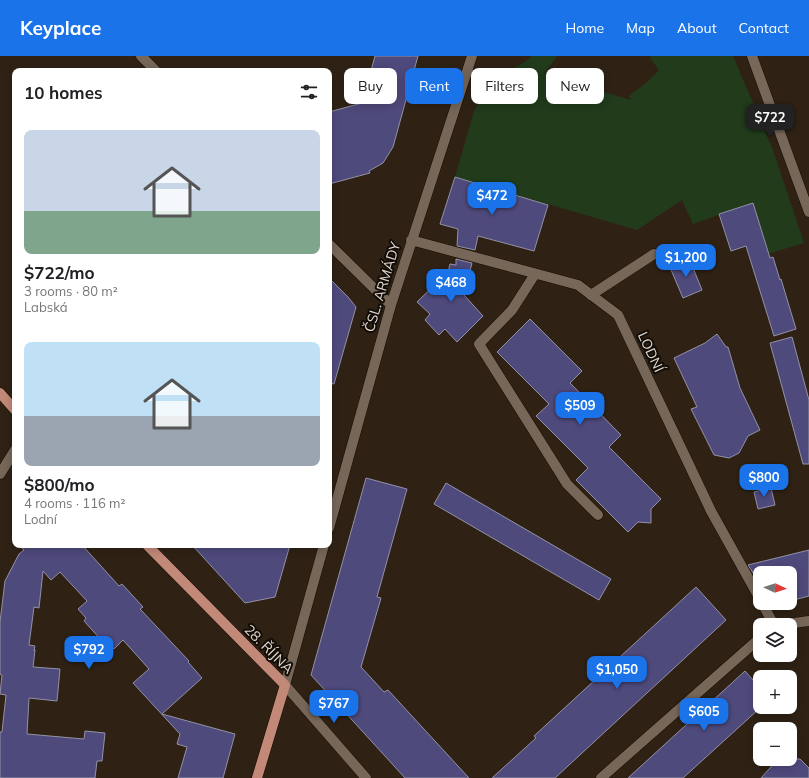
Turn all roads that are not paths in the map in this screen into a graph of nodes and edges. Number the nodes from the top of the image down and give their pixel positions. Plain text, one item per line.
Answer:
1 (141, 56) edge
2 (472, 56) edge
3 (752, 56) edge
4 (153, 68) edge
5 (809, 212) edge
6 (411, 240) junction
7 (332, 247) edge
8 (654, 254) dead end
9 (535, 274) junction
10 (591, 295) junction
11 (391, 305) junction
12 (0, 393) edge
13 (12, 407) edge
14 (12, 455) edge
15 (0, 474) edge
16 (598, 515) dead end
17 (332, 517) edge
18 (150, 548) edge
19 (323, 548) edge
20 (753, 586) edge
21 (809, 621) edge
22 (797, 623) edge
23 (753, 644) edge
24 (285, 685) junction
25 (257, 778) edge
26 (366, 778) edge
27 (601, 778) edge

1 - 4 street
2 - 6 street, ČSL. ARMÁDY
3 - 5 street
6 - 9 street, LODNÍ
6 - 11 street, ČSL. ARMÁDY
7 - 11 street
8 - 10 street
9 - 10 street, LODNÍ
9 - 16 street
10 - 20 street, LODNÍ
11 - 17 street, ČSL. ARMÁDY
12 - 13 main road
14 - 15 street
18 - 24 main road, 28. ŘÍJNA
19 - 24 street
21 - 22 street
23 - 27 street
24 - 25 main road
24 - 26 street, 28. ŘÍJNA

